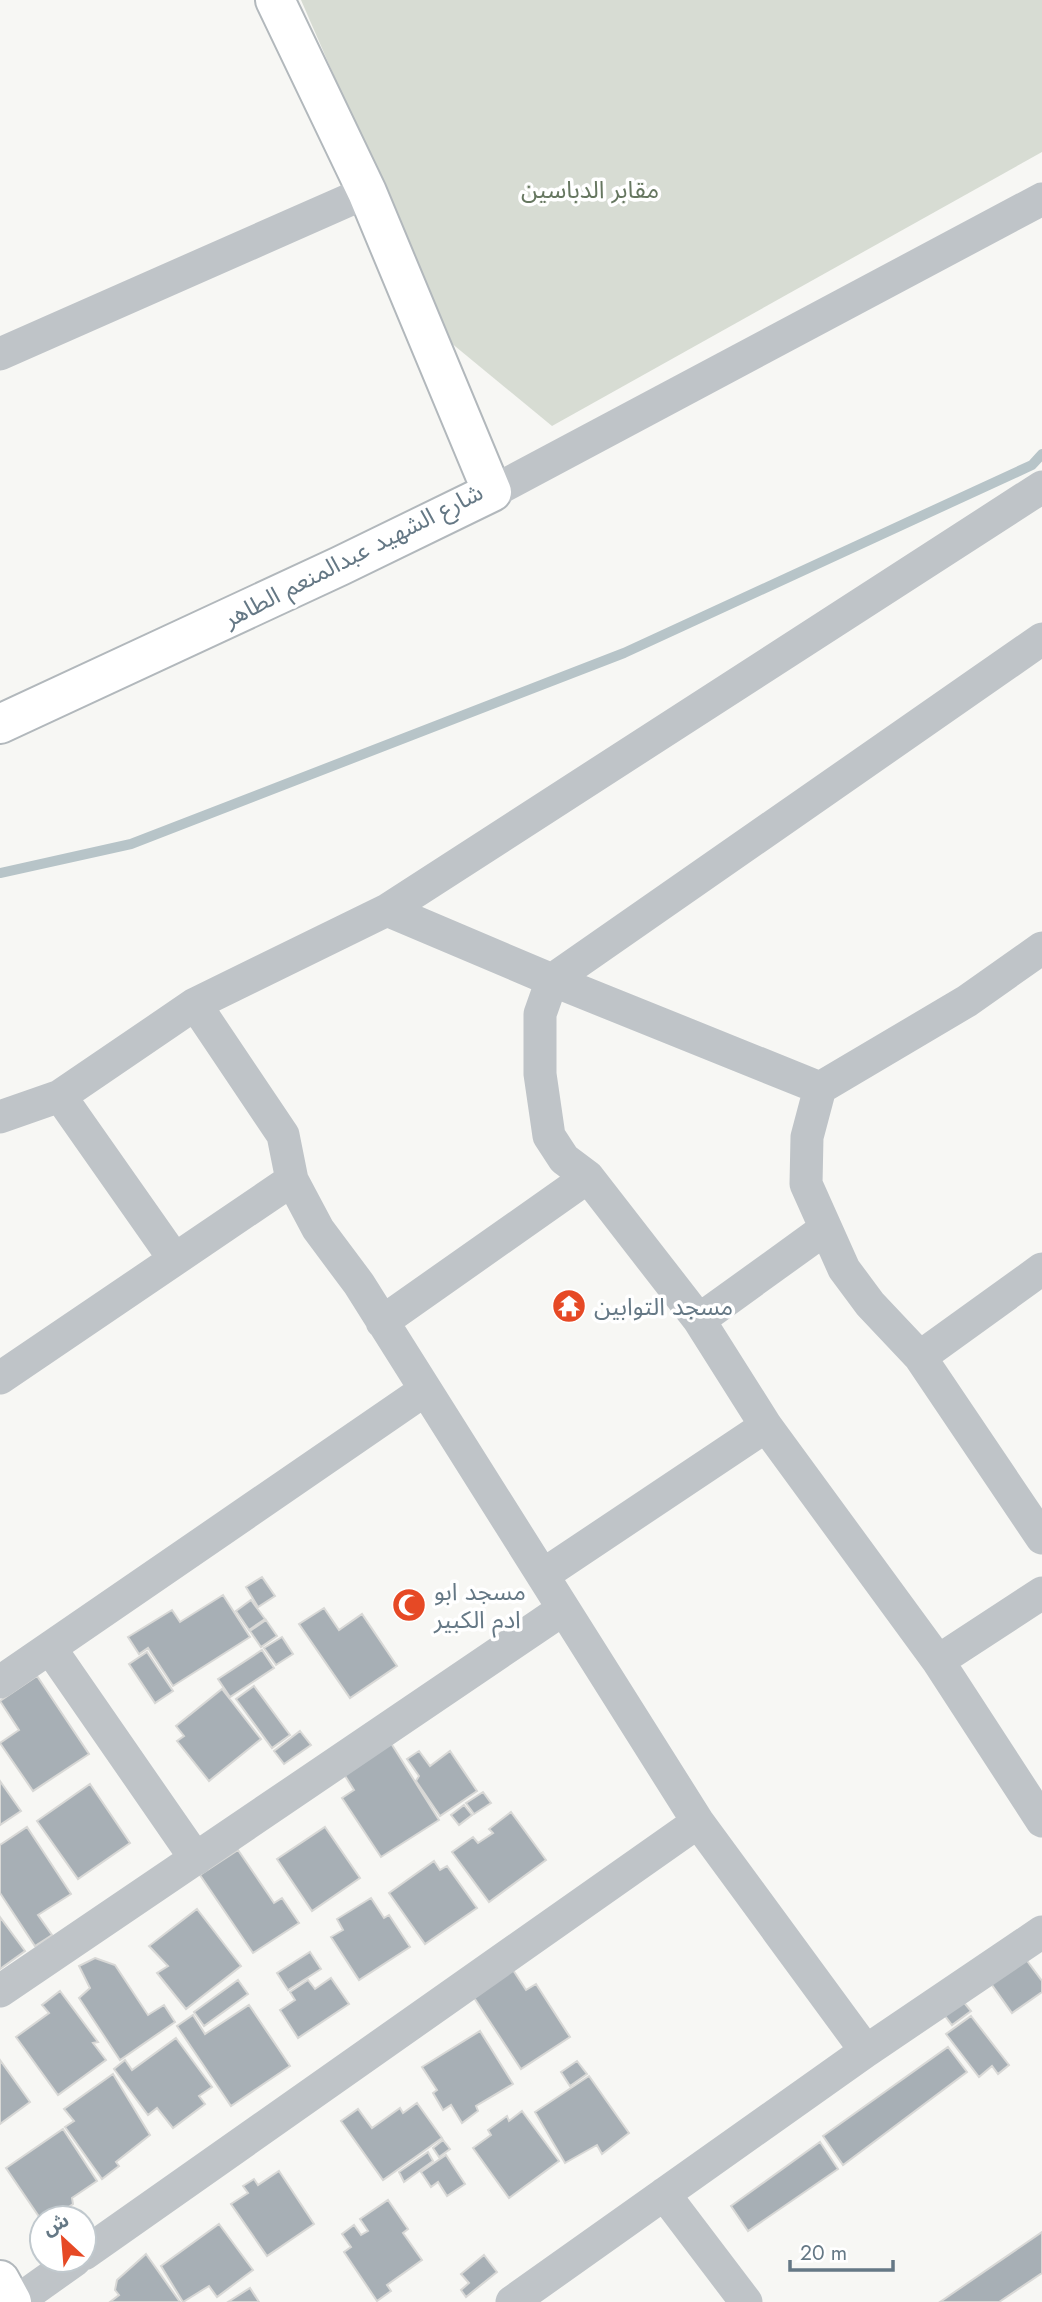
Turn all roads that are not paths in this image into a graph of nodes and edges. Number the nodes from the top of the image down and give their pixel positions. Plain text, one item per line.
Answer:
1 (275, 0) edge
2 (367, 192) junction
3 (1042, 199) edge
4 (0, 354) edge
5 (1042, 487) edge
6 (492, 492) junction
7 (1042, 639) edge
8 (0, 724) edge
9 (387, 910) junction
10 (1042, 948) edge
11 (552, 980) junction
12 (195, 1004) junction
13 (820, 1088) junction
14 (60, 1096) junction
15 (0, 1117) edge
16 (588, 1177) junction
17 (292, 1180) junction
18 (825, 1229) junction
19 (173, 1257) junction
20 (1042, 1269) edge
21 (699, 1320) junction
22 (382, 1322) junction
23 (920, 1357) junction
24 (0, 1378) edge
25 (425, 1390) junction
26 (766, 1426) junction
27 (1042, 1538) edge
28 (543, 1575) junction
29 (1042, 1593) edge
30 (562, 1610) junction
31 (50, 1648) junction
32 (938, 1661) junction
33 (0, 1682) edge
34 (1042, 1821) edge
35 (698, 1822) junction
36 (196, 1859) junction
37 (1042, 1932) edge
38 (0, 1991) edge
39 (866, 2051) junction
40 (664, 2194) junction
41 (98, 2244) edge
42 (55, 2274) edge
43 (0, 2280) edge
44 (14, 2302) edge
45 (512, 2302) edge
46 (747, 2302) edge

1 - 2 street, شارع الشهيد عبدالمنعم الطاهر
2 - 4 street
2 - 6 street, شارع الشهيد عبدالمنعم الطاهر
3 - 6 street
5 - 9 street
6 - 8 street, شارع الشهيد عبدالمنعم الطاهر
7 - 11 street
9 - 11 street
9 - 12 street
10 - 13 street
11 - 13 street
11 - 16 street
12 - 14 street
12 - 17 street
13 - 18 street
14 - 15 street
14 - 19 street
16 - 21 street
16 - 22 street
17 - 19 street
17 - 22 street
18 - 21 street
18 - 23 street
19 - 24 street
20 - 23 street
21 - 26 street
22 - 25 street
23 - 27 street
25 - 28 street
25 - 31 street
26 - 28 street
26 - 32 street
28 - 30 street
29 - 32 street
30 - 35 street
30 - 36 street
31 - 33 street
31 - 36 street
32 - 34 street
35 - 39 street
35 - 41 street
36 - 38 street
37 - 39 street
39 - 40 street
40 - 45 street
40 - 46 street
42 - 44 street
43 - 44 street

